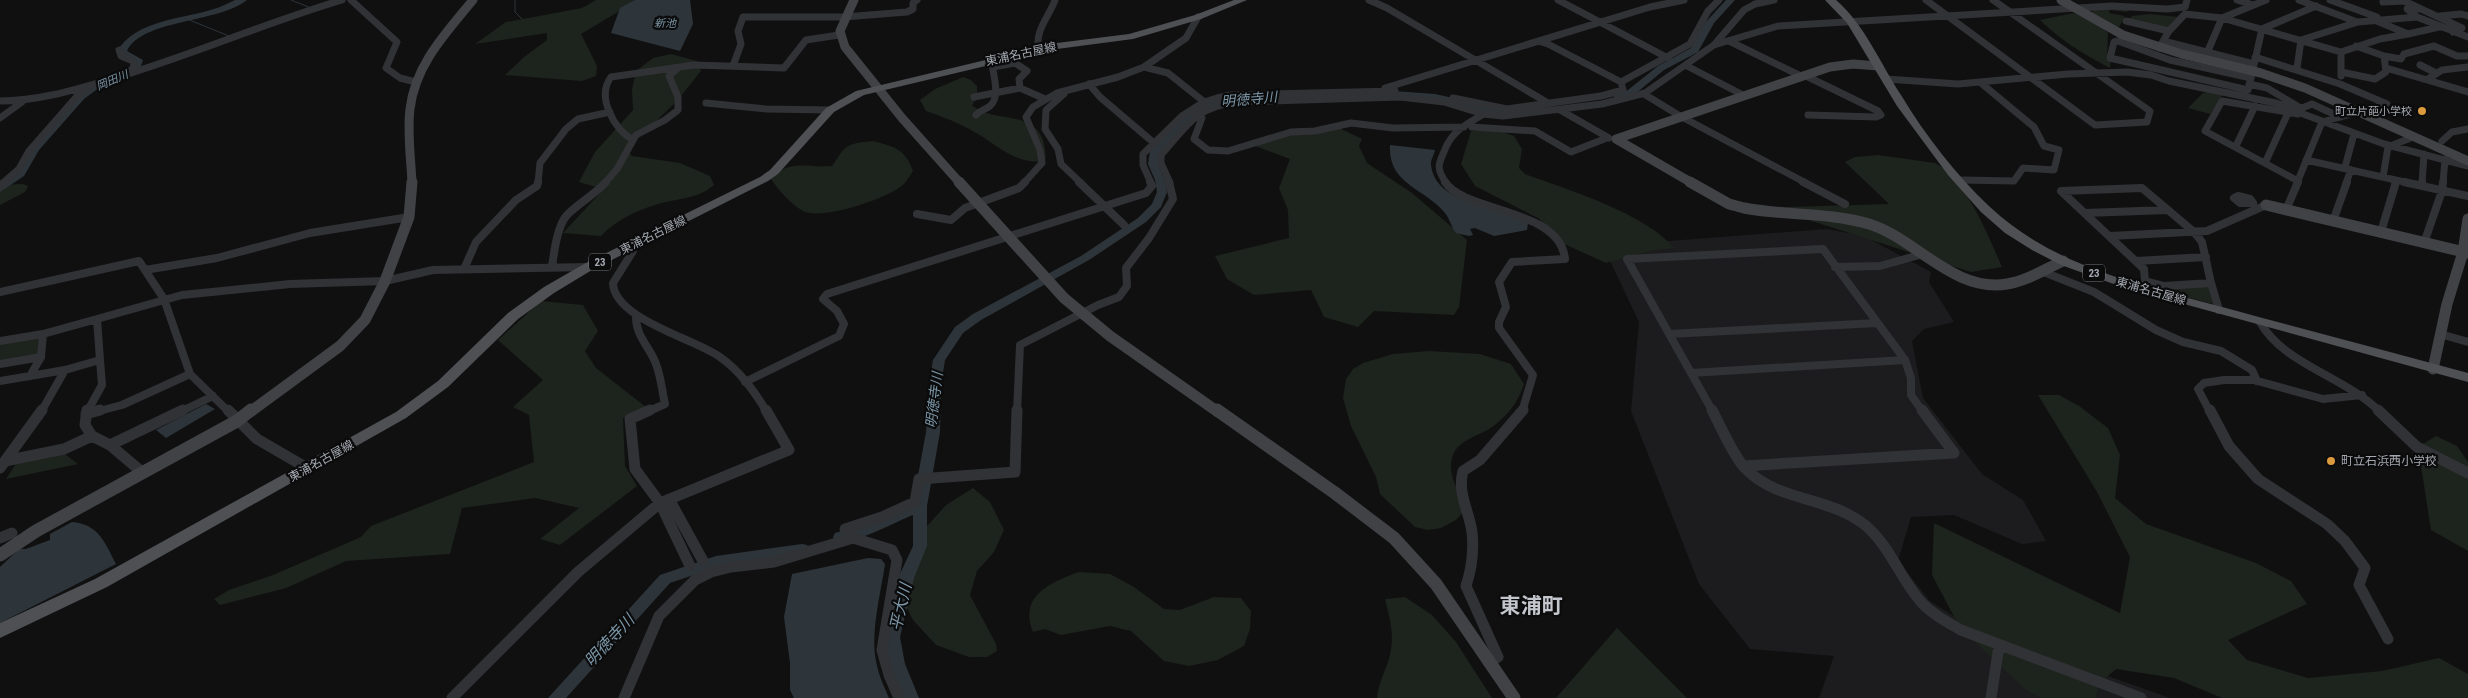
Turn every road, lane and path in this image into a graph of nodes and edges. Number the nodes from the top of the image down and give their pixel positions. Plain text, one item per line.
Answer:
1 (342, 0) edge
2 (351, 0) edge
3 (473, 0) edge
4 (854, 0) edge
5 (917, 0) edge
6 (1055, 0) edge
7 (1242, 0) edge
8 (1369, 0) edge
9 (1558, 0) edge
10 (1684, 0) edge
11 (1719, 0) edge
12 (1774, 0) edge
13 (1830, 0) edge
14 (1926, 0) edge
15 (1993, 0) edge
16 (2061, 0) edge
17 (2187, 0) edge
18 (2237, 0) edge
19 (2266, 0) edge
20 (2299, 0) edge
21 (2330, 0) edge
22 (2404, 1) edge
23 (2383, 2) dead end
24 (2252, 6) junction
25 (2316, 6) junction
26 (2076, 8) junction
27 (2420, 9) junction
28 (2010, 12) junction
29 (1948, 16) junction
30 (2437, 16) junction
31 (2468, 16) edge
32 (844, 17) junction
33 (1198, 17) junction
34 (2417, 17) junction
35 (2222, 18) junction
36 (2380, 18) junction
37 (2372, 19) junction
38 (2126, 21) dead end
39 (1852, 22) junction
40 (2357, 22) junction
41 (1599, 23) junction
42 (2440, 27) junction
43 (2262, 29) junction
44 (2169, 31) junction
45 (2453, 32) junction
46 (2408, 34) junction
47 (839, 35) junction
48 (2468, 37) edge
49 (1729, 40) junction
50 (2301, 40) junction
51 (1538, 41) junction
52 (1714, 45) junction
53 (2161, 45) junction
54 (2356, 46) junction
55 (119, 50) dead end
56 (1039, 50) junction
57 (2341, 52) junction
58 (2206, 54) junction
59 (2384, 56) junction
60 (2468, 57) edge
61 (1668, 58) junction
62 (1476, 61) junction
63 (992, 64) junction
64 (2420, 65) dead end
65 (733, 66) junction
66 (1686, 66) junction
67 (1878, 66) junction
68 (1144, 67) junction
69 (2468, 67) edge
70 (678, 68) junction
71 (2297, 68) junction
72 (2386, 68) junction
73 (2252, 71) junction
74 (132, 72) junction
75 (2341, 72) junction
76 (2434, 72) junction
77 (2096, 74) junction
78 (1803, 76) junction
79 (2033, 78) junction
80 (1886, 79) junction
81 (2428, 79) junction
82 (416, 82) junction
83 (1621, 82) junction
84 (1981, 83) junction
85 (1089, 84) junction
86 (2340, 84) junction
87 (91, 85) junction
88 (878, 87) junction
89 (1020, 88) junction
90 (1377, 90) junction
91 (1065, 91) junction
92 (2468, 92) edge
93 (995, 93) junction
94 (1644, 94) junction
95 (1745, 96) junction
96 (974, 97) dead end
97 (1045, 99) junction
98 (0, 101) edge
99 (1203, 101) junction
100 (22, 102) junction
101 (706, 104) dead end
102 (1548, 104) junction
103 (2255, 106) junction
104 (830, 110) junction
105 (1560, 110) junction
106 (1484, 111) junction
107 (2297, 111) junction
108 (610, 112) junction
109 (2360, 112) junction
110 (1198, 114) junction
111 (1808, 114) dead end
112 (976, 115) dead end
113 (1680, 116) junction
114 (2340, 117) junction
115 (0, 118) edge
116 (2322, 122) junction
117 (1468, 127) junction
118 (2468, 129) edge
119 (2354, 134) junction
120 (2413, 137) junction
121 (1611, 139) junction
122 (633, 140) junction
123 (2442, 141) dead end
124 (1154, 143) junction
125 (2236, 146) junction
126 (2390, 146) junction
127 (2424, 154) junction
128 (2445, 159) junction
129 (2306, 160) junction
130 (2468, 161) edge
131 (2266, 163) junction
132 (2468, 166) edge
133 (2351, 170) junction
134 (2383, 177) junction
135 (1961, 180) junction
136 (2396, 180) junction
137 (2298, 181) junction
138 (0, 186) edge
139 (2422, 186) junction
140 (2442, 191) junction
141 (2468, 196) edge
142 (2253, 202) dead end
143 (980, 203) junction
144 (1845, 204) dead end
145 (2266, 205) junction
146 (1104, 206) junction
147 (2168, 210) junction
148 (2286, 210) junction
149 (2085, 213) junction
150 (917, 214) dead end
151 (409, 217) junction
152 (2333, 221) junction
153 (2468, 224) edge
154 (1124, 225) dead end
155 (2194, 232) junction
156 (2381, 232) junction
157 (1008, 236) junction
158 (2110, 236) junction
159 (2424, 243) junction
160 (632, 246) junction
161 (2466, 252) edge
162 (1923, 254) junction
163 (2206, 257) junction
164 (2136, 260) junction
165 (2063, 261) junction
166 (552, 267) junction
167 (588, 267) junction
168 (1835, 267) junction
169 (464, 269) junction
170 (145, 270) junction
171 (2041, 270) junction
172 (385, 280) junction
173 (2211, 283) junction
174 (0, 292) edge
175 (164, 299) junction
176 (2219, 310) junction
177 (1082, 314) junction
178 (636, 317) junction
179 (97, 318) junction
180 (2260, 322) junction
181 (1878, 323) junction
182 (42, 334) junction
183 (1669, 334) junction
184 (2440, 334) junction
185 (0, 341) edge
186 (2468, 342) edge
187 (41, 357) junction
188 (100, 360) junction
189 (1905, 360) junction
190 (0, 364) edge
191 (2433, 369) junction
192 (65, 370) junction
193 (1691, 373) junction
194 (190, 374) junction
195 (30, 376) junction
196 (2468, 378) edge
197 (0, 381) edge
198 (2257, 381) junction
199 (745, 382) junction
200 (2362, 395) junction
201 (213, 396) junction
202 (86, 414) junction
203 (238, 421) junction
204 (92, 436) junction
205 (110, 445) junction
206 (3, 464) edge
207 (1743, 466) junction
208 (307, 468) junction
209 (143, 473) junction
210 (2468, 473) edge
211 (665, 501) junction
212 (12, 533) dead end
213 (851, 535) junction
214 (0, 538) edge
215 (0, 555) edge
216 (703, 561) dead end
217 (690, 566) dead end
218 (0, 631) edge
219 (2388, 639) dead end
220 (2000, 646) junction
221 (1489, 663) junction
222 (452, 698) edge
223 (624, 698) edge
224 (899, 698) edge
225 (1514, 698) edge
226 (1991, 698) edge
227 (2142, 698) edge

1 - 74 street
2 - 82 street
3 - 82 street
4 - 32 street
5 - 32 street
6 - 56 street
7 - 33 main road, 東浦名古屋線 / 23
8 - 62 street
9 - 41 street
10 - 41 street
11 - 61 street
12 - 52 street
13 - 39 main road, 東浦名古屋線 / 23
14 - 29 street
15 - 28 street
16 - 26 street
17 - 26 street
18 - 24 street
19 - 24 street
20 - 25 street
21 - 36 street
22 - 23 street
22 - 27 street
24 - 35 street
25 - 40 street
25 - 43 street
26 - 28 street
26 - 53 street
27 - 30 street
27 - 34 street
28 - 29 street
28 - 77 street
29 - 39 street
29 - 79 street
30 - 31 street
30 - 45 street
32 - 47 street
32 - 65 street
33 - 56 main road, 東浦名古屋線 / 23
33 - 68 street
34 - 36 street
34 - 42 street
35 - 43 street
35 - 44 street
35 - 58 street
36 - 37 street
37 - 40 street
37 - 46 street
38 - 44 street
39 - 49 street
39 - 67 main road, 東浦名古屋線 / 23
40 - 50 street
41 - 51 street
41 - 61 street
42 - 45 street
42 - 46 street
43 - 50 street
43 - 73 street
44 - 53 street
45 - 48 street
46 - 54 street
47 - 65 street
47 - 88 street
49 - 52 street
49 - 78 street
50 - 57 street
50 - 71 street
51 - 62 street
51 - 83 street
52 - 66 street
53 - 58 street
53 - 73 street
54 - 57 street
54 - 59 street
55 - 74 street
56 - 63 main road, 東浦名古屋線 / 23
57 - 75 street
58 - 73 street
59 - 60 street
59 - 72 street
61 - 83 street
62 - 90 street
62 - 102 street
63 - 88 main road, 東浦名古屋線 / 23
63 - 89 street
63 - 93 street
64 - 76 street
65 - 70 street
66 - 94 street
66 - 95 street
67 - 78 street
67 - 80 main road, 東浦名古屋線 / 23
68 - 85 street
68 - 99 street
69 - 76 street
70 - 108 street
70 - 122 street
71 - 73 street
71 - 86 street
72 - 75 street
72 - 81 street
73 - 73 street
73 - 107 street
73 - 109 street
74 - 87 street
75 - 86 street
76 - 81 street
77 - 79 street
77 - 79 street
77 - 107 street
78 - 95 street
78 - 111 street
79 - 84 street
80 - 84 street
80 - 135 main road, 東浦名古屋線 / 23
81 - 92 street
82 - 151 street
83 - 102 street
84 - 135 street
85 - 91 street
85 - 124 street
86 - 109 street
87 - 100 street
87 - 138 street
88 - 104 main road, 東浦名古屋線 / 23
88 - 143 street
89 - 93 street
89 - 97 street
90 - 99 street
90 - 106 street
91 - 97 street
91 - 146 street
93 - 96 street
93 - 112 street
94 - 105 street
94 - 113 street
95 - 113 street
97 - 143 street
98 - 100 street
99 - 124 street
100 - 115 street
101 - 104 street
102 - 106 street
103 - 107 street
103 - 125 street
103 - 125 street
104 - 160 main road, 東浦名古屋線 / 23
105 - 106 street
105 - 121 street
106 - 110 street
106 - 117 street
107 - 114 street
107 - 116 street
107 - 131 street
108 - 122 street
108 - 169 street
109 - 114 street
109 - 120 street
110 - 117 street
110 - 177 street
113 - 121 street
113 - 144 street
114 - 116 street
116 - 119 street
116 - 129 street
117 - 121 street
117 - 221 street
118 - 123 street
119 - 126 street
119 - 133 street
120 - 126 street
120 - 130 street
121 - 162 street
122 - 166 street
124 - 146 street
125 - 131 street
126 - 127 street
126 - 134 street
127 - 128 street
127 - 139 street
128 - 132 street
128 - 140 street
129 - 133 street
129 - 137 street
131 - 137 street
133 - 134 street
133 - 152 street
134 - 136 street
135 - 165 main road, 東浦名古屋線 / 23
136 - 139 street
136 - 156 street
137 - 148 street
139 - 140 street
140 - 141 street
140 - 159 street
142 - 145 street
143 - 150 street
143 - 157 street
145 - 148 street
145 - 155 street
146 - 154 street
146 - 157 street
147 - 149 street
147 - 149 street
147 - 155 street
148 - 152 street
149 - 158 street
151 - 170 street
151 - 172 street
152 - 156 street
153 - 161 street
155 - 158 street
155 - 163 street
156 - 159 street
157 - 177 street
157 - 199 street
158 - 164 street
159 - 161 street
160 - 167 main road, 東浦名古屋線 / 23
160 - 178 street
161 - 184 street
162 - 168 street
162 - 171 street
163 - 164 street
163 - 173 street
164 - 173 street
165 - 171 street
165 - 176 main road, 東浦名古屋線 / 23
166 - 167 street
166 - 169 street
167 - 208 main road, 東浦名古屋線 / 23
168 - 181 street
168 - 183 street
169 - 172 street
170 - 174 street
170 - 175 street
171 - 198 street
172 - 175 street
172 - 203 street
173 - 176 street
175 - 179 street
175 - 194 street
176 - 180 main road, 東浦名古屋線 / 23
177 - 213 street
177 - 221 street
178 - 199 street
178 - 211 street
179 - 182 street
179 - 188 street
180 - 191 main road, 東浦名古屋線 / 23
180 - 200 street
181 - 183 street
181 - 189 street
182 - 185 street
182 - 187 street
183 - 193 street
184 - 186 street
184 - 191 street
187 - 190 street
187 - 195 street
188 - 192 street
188 - 202 street
189 - 193 street
189 - 207 street
191 - 196 main road, 東浦名古屋線 / 23
192 - 195 street
192 - 206 street
193 - 207 street
194 - 201 street
194 - 202 street
195 - 197 street
198 - 200 street
198 - 219 street
199 - 211 street
200 - 210 street
201 - 203 street
201 - 205 street
202 - 204 street
203 - 208 street
203 - 209 street
204 - 205 street
204 - 206 street
205 - 209 street
207 - 220 street
208 - 218 main road, 東浦名古屋線 / 23
209 - 215 street
211 - 216 street
211 - 217 street
211 - 222 street
212 - 214 street
213 - 223 street
213 - 224 street
220 - 226 street
220 - 227 street
221 - 225 street

